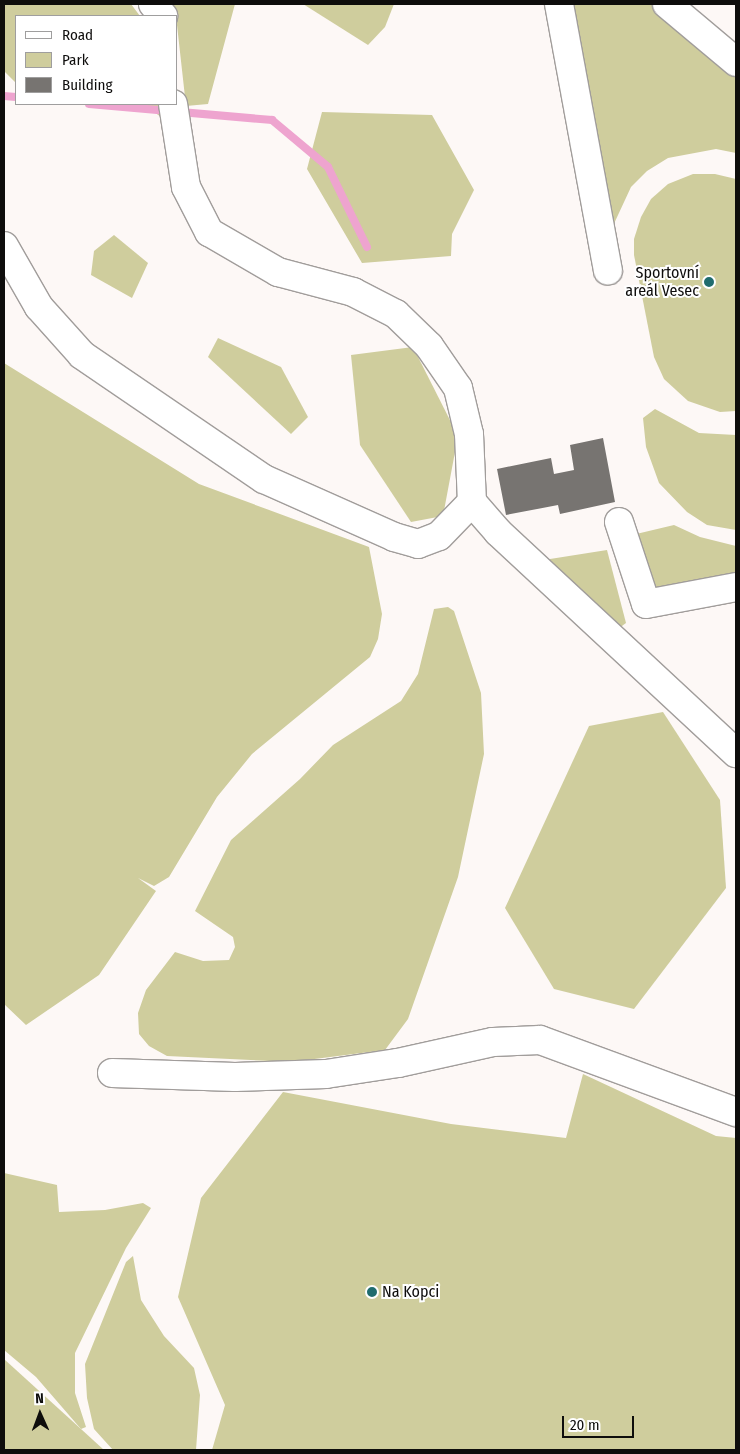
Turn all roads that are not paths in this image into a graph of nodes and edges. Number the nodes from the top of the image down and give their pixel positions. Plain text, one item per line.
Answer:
1 (153, 4) edge
2 (559, 4) edge
3 (667, 4) edge
4 (162, 15) edge
5 (736, 62) edge
6 (173, 105) edge
7 (4, 246) edge
8 (608, 271) dead end
9 (472, 502) junction
10 (619, 522) dead end
11 (736, 587) edge
12 (736, 754) edge
13 (112, 1073) dead end
14 (736, 1112) edge

1 - 4 street
2 - 8 street
3 - 5 street
6 - 9 street
7 - 9 street
9 - 12 street
10 - 11 street
13 - 14 street

